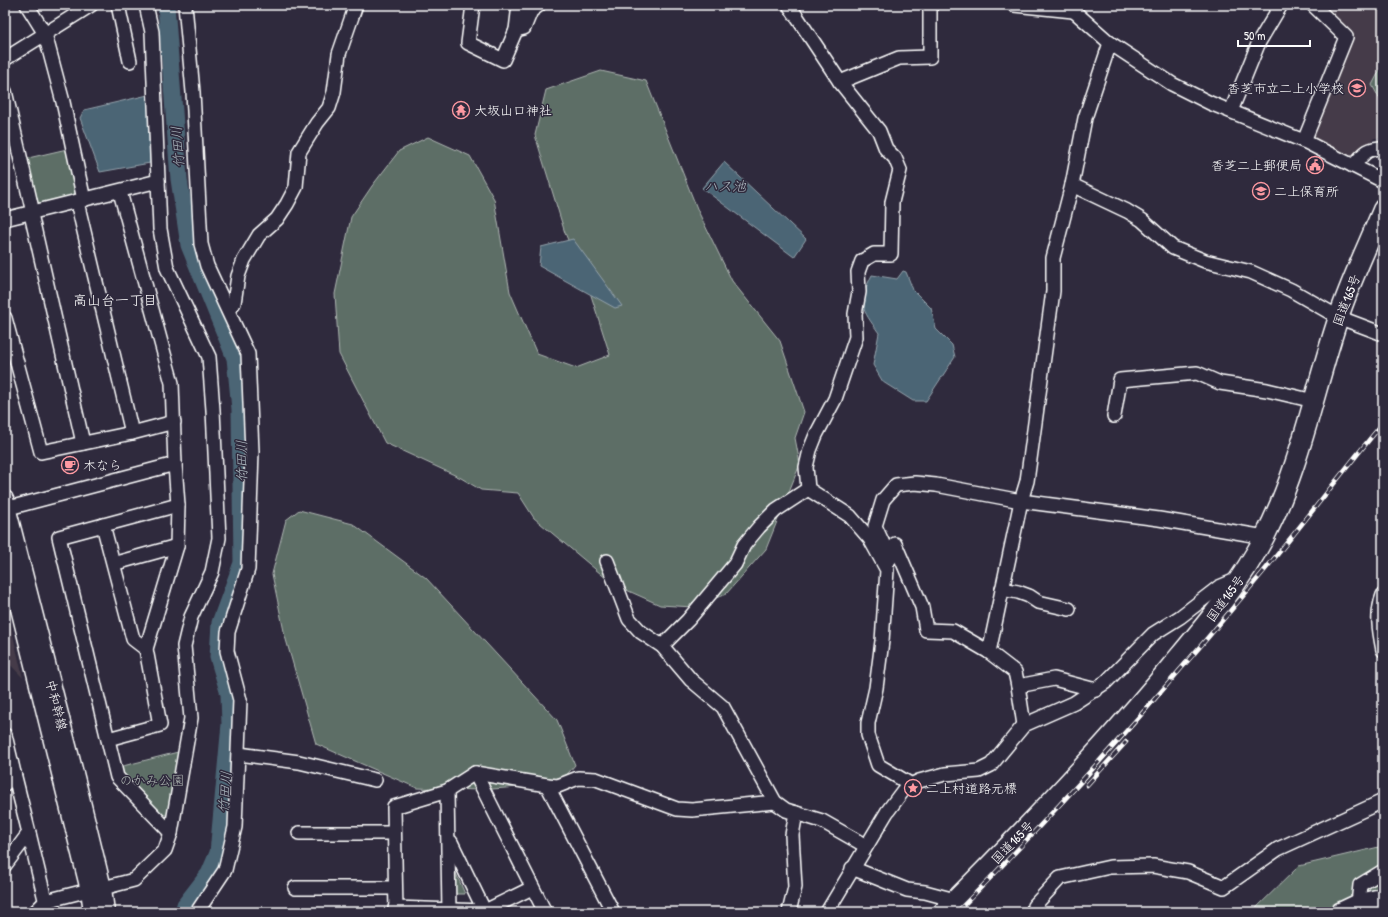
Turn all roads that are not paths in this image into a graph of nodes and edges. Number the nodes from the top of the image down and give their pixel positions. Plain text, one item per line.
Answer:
1 (27, 5) edge
2 (91, 5) edge
3 (118, 5) edge
4 (146, 5) edge
5 (185, 5) edge
6 (356, 5) edge
7 (473, 5) edge
8 (519, 5) edge
9 (539, 5) edge
10 (789, 5) edge
11 (930, 5) edge
12 (1014, 5) edge
13 (1281, 5) edge
14 (1313, 5) edge
15 (1070, 8) edge
16 (516, 30) junction
17 (45, 34) junction
18 (1110, 43) junction
19 (5, 59) edge
20 (130, 61) dead end
21 (840, 82) junction
22 (5, 91) edge
23 (1231, 111) junction
24 (1304, 141) junction
25 (1383, 148) edge
26 (1353, 166) junction
27 (1383, 180) edge
28 (158, 181) junction
29 (1072, 186) junction
30 (120, 192) junction
31 (80, 201) junction
32 (1383, 209) edge
33 (32, 213) junction
34 (5, 219) edge
35 (228, 310) junction
36 (1338, 317) junction
37 (5, 318) edge
38 (1383, 334) edge
39 (1314, 401) junction
40 (1114, 416) dead end
41 (174, 422) junction
42 (132, 433) junction
43 (83, 443) junction
44 (175, 464) junction
45 (808, 489) junction
46 (1021, 501) junction
47 (178, 504) junction
48 (6, 506) edge
49 (103, 525) junction
50 (1265, 537) junction
51 (895, 544) dead end
52 (177, 546) junction
53 (5, 552) edge
54 (607, 561) dead end
55 (116, 563) dead end
56 (887, 570) junction
57 (1240, 578) junction
58 (1002, 589) junction
59 (1383, 595) edge
60 (1069, 609) dead end
61 (662, 646) junction
62 (146, 649) junction
63 (1383, 650) edge
64 (990, 652) junction
65 (1018, 686) junction
66 (1096, 690) junction
67 (1024, 725) junction
68 (5, 735) edge
69 (108, 739) junction
70 (239, 754) junction
71 (14, 773) junction
72 (475, 774) junction
73 (375, 780) dead end
74 (5, 784) edge
75 (910, 784) junction
76 (547, 785) junction
77 (447, 790) junction
78 (1383, 801) edge
79 (775, 802) junction
80 (796, 813) junction
81 (29, 833) junction
82 (171, 833) junction
83 (299, 833) dead end
84 (394, 833) junction
85 (449, 838) junction
86 (866, 846) junction
87 (5, 865) edge
88 (852, 868) junction
89 (1383, 871) edge
90 (295, 888) dead end
91 (395, 888) junction
92 (532, 888) junction
93 (96, 889) junction
94 (1383, 898) edge
95 (949, 906) edge
96 (47, 907) edge
97 (1350, 908) edge
98 (205, 909) edge
99 (396, 910) edge
100 (449, 911) edge
101 (35, 912) edge
102 (92, 912) edge
103 (106, 912) edge
104 (485, 912) edge
105 (545, 912) edge
106 (613, 912) edge
107 (789, 912) edge
108 (826, 912) edge
109 (1035, 912) edge

1 - 17 street
2 - 17 street
3 - 20 street
4 - 28 street
5 - 35 street
6 - 35 street
7 - 16 street
8 - 16 street
9 - 16 street
10 - 21 street
11 - 21 street
12 - 15 street
13 - 23 street
14 - 24 street
15 - 18 street
17 - 19 street
17 - 31 street
18 - 23 street
18 - 29 street
21 - 45 street
22 - 33 street
23 - 24 street
24 - 26 street
25 - 26 street
26 - 27 street
28 - 30 street
28 - 82 street
29 - 36 street
29 - 46 street
30 - 31 street
30 - 41 street
31 - 33 street
31 - 42 street
32 - 36 highway, 国道165号
33 - 34 street
33 - 43 street
35 - 70 street
36 - 38 street
36 - 39 highway, 国道165号
37 - 43 street
39 - 40 street
39 - 50 highway, 国道165号
41 - 42 street
41 - 44 street
42 - 43 street
44 - 47 street
44 - 48 street
45 - 56 street
45 - 61 street
46 - 50 street
46 - 56 street
46 - 58 street
47 - 49 street
47 - 52 street
48 - 93 main road, 中和幹線
49 - 62 street
49 - 69 street
50 - 57 highway, 国道165号
51 - 64 street
52 - 55 street
52 - 62 street
53 - 93 main road, 中和幹線
54 - 61 street
56 - 75 street
57 - 66 street
57 - 95 highway, 国道165号
58 - 60 street
58 - 64 street
59 - 63 street
61 - 79 street
62 - 69 street
64 - 65 street
65 - 66 street
65 - 67 street
66 - 67 street
67 - 75 street
68 - 71 street
69 - 82 street
70 - 73 street
70 - 98 street
71 - 74 street
71 - 81 street
72 - 76 street
72 - 77 street
72 - 92 street
75 - 86 street
76 - 79 street
76 - 106 street
77 - 84 street
77 - 85 street
78 - 109 street
79 - 80 street
80 - 86 street
80 - 107 street
81 - 87 street
81 - 96 street
82 - 93 street
83 - 84 street
84 - 91 street
85 - 100 street
85 - 104 street
86 - 88 street
88 - 95 street
88 - 108 street
89 - 97 street
90 - 91 street
91 - 99 street
92 - 104 street
92 - 105 street
93 - 96 street
93 - 102 main road, 中和幹線
93 - 103 main road, 中和幹線
94 - 97 highway
96 - 101 street
99 - 100 street
100 - 104 street

